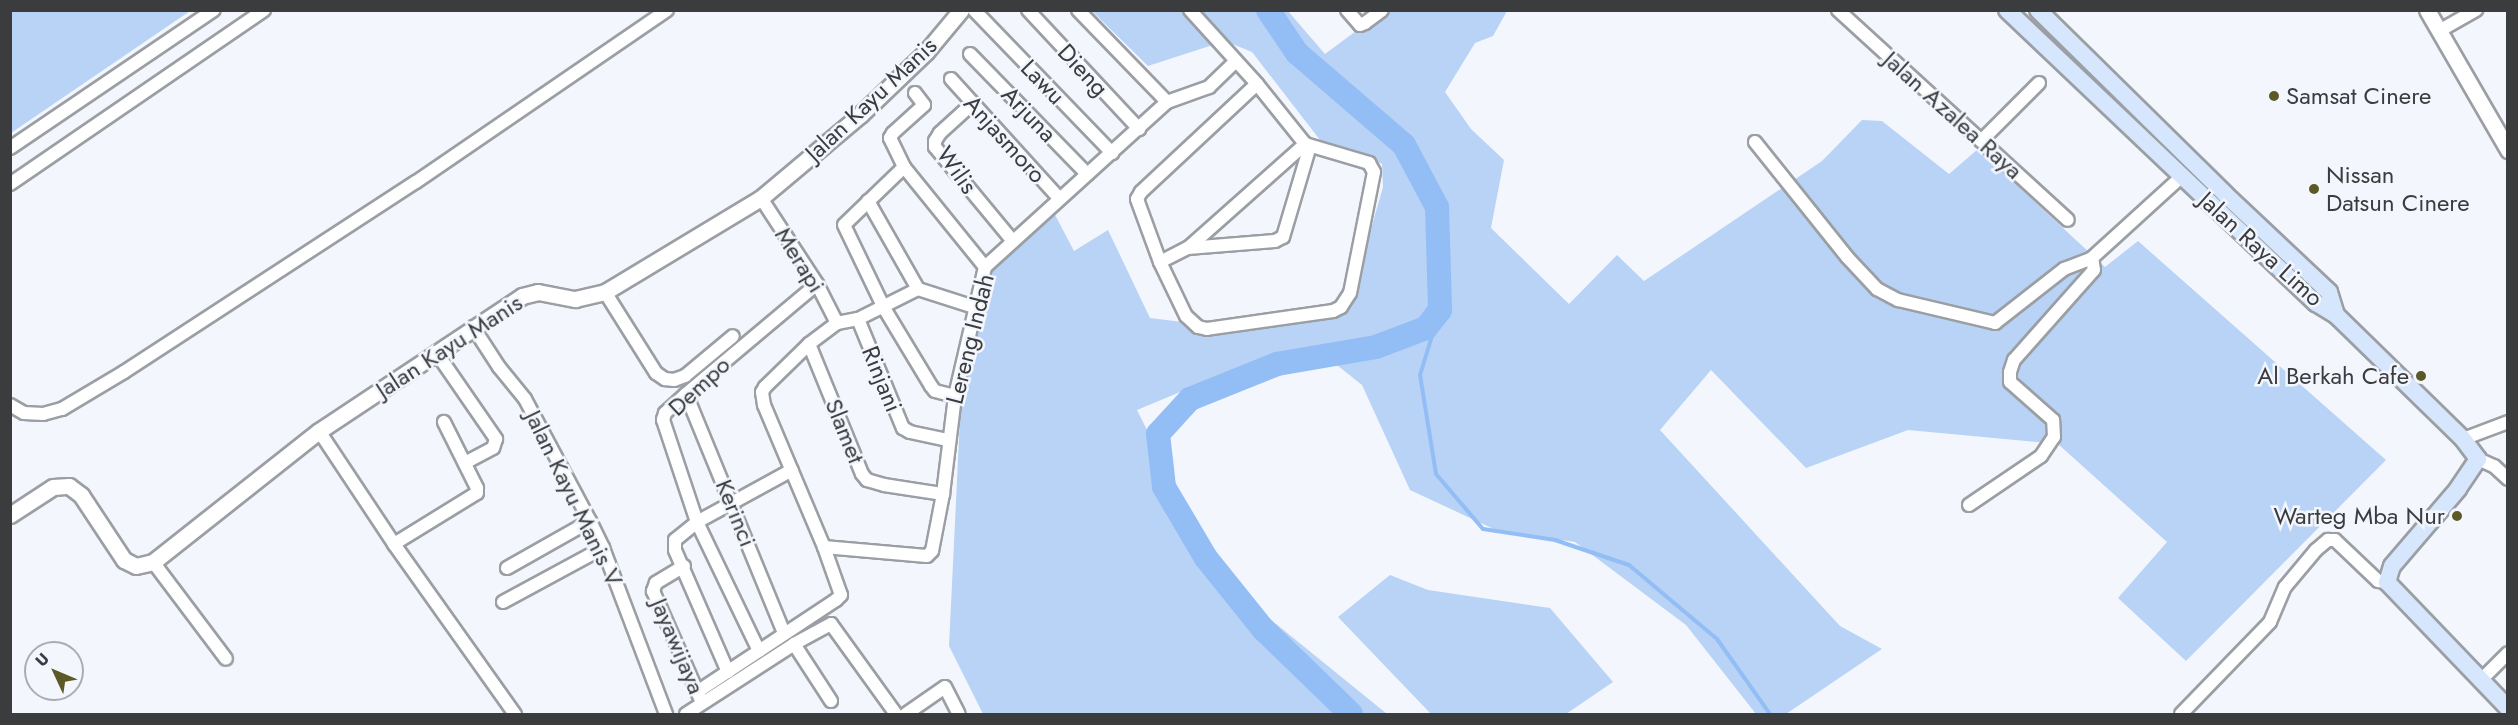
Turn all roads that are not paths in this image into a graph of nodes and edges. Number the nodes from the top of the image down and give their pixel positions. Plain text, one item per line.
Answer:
1 (214, 10) edge
2 (264, 10) edge
3 (667, 10) edge
4 (961, 10) edge
5 (974, 10) edge
6 (1028, 10) edge
7 (1078, 10) edge
8 (1190, 10) edge
9 (1347, 10) edge
10 (1382, 10) edge
11 (1838, 10) edge
12 (2007, 10) edge
13 (2038, 10) edge
14 (2427, 10) edge
15 (2476, 10) edge
16 (2439, 31) junction
17 (970, 54) dead end
18 (1236, 61) junction
19 (951, 79) dead end
20 (2039, 83) dead end
21 (1257, 84) junction
22 (915, 93) dead end
23 (1167, 102) junction
24 (973, 103) junction
25 (1139, 129) junction
26 (2165, 134) junction
27 (1981, 141) junction
28 (1755, 142) dead end
29 (1307, 145) junction
30 (10, 148) edge
31 (2152, 148) junction
32 (2508, 150) edge
33 (1112, 153) junction
34 (904, 167) junction
35 (1087, 174) junction
36 (2182, 176) junction
37 (10, 184) edge
38 (761, 198) junction
39 (1059, 198) junction
40 (868, 201) junction
41 (2068, 220) dead end
42 (1012, 240) junction
43 (1188, 248) junction
44 (2092, 258) junction
45 (1160, 262) junction
46 (985, 267) junction
47 (817, 284) junction
48 (918, 289) junction
49 (605, 292) junction
50 (974, 307) junction
51 (884, 308) junction
52 (2336, 315) junction
53 (858, 319) junction
54 (837, 323) junction
55 (473, 327) junction
56 (733, 336) dead end
57 (809, 344) junction
58 (436, 352) junction
59 (686, 394) junction
60 (955, 396) junction
61 (10, 405) edge
62 (444, 422) dead end
63 (2508, 422) edge
64 (319, 431) junction
65 (2463, 439) junction
66 (948, 440) junction
67 (2478, 459) junction
68 (465, 463) junction
69 (792, 470) junction
70 (2508, 479) edge
71 (943, 494) junction
72 (732, 504) junction
73 (1970, 505) dead end
74 (10, 515) edge
75 (590, 521) junction
76 (697, 522) junction
77 (394, 544) junction
78 (824, 547) junction
79 (603, 548) junction
80 (153, 562) junction
81 (684, 566) junction
82 (507, 568) dead end
83 (2387, 582) junction
84 (504, 602) dead end
85 (784, 633) junction
86 (794, 644) junction
87 (759, 651) junction
88 (2508, 653) edge
89 (226, 659) dead end
90 (728, 672) junction
91 (2481, 680) junction
92 (697, 692) junction
93 (831, 701) dead end
94 (703, 705) junction
95 (2508, 708) edge
96 (515, 714) edge
97 (666, 714) edge
98 (686, 714) edge
99 (896, 714) edge
100 (906, 714) edge
101 (959, 714) edge
102 (2181, 714) edge

1 - 30 street
2 - 37 street
3 - 61 street
4 - 38 street, Jalan Kayu Manis
5 - 33 street, Lawu
6 - 25 street, Dieng
7 - 23 street
8 - 18 street
9 - 10 street
11 - 27 street, Jalan Azalea Raya
12 - 31 main road, Jalan Raya Limo
13 - 26 main road, Jalan Raya Limo
14 - 16 street
15 - 16 street
16 - 32 street
17 - 35 street, Arjuna
18 - 21 street
18 - 23 street, Lereng Indah
19 - 24 street, Anjasmoro
20 - 27 street
21 - 29 street
21 - 45 street
22 - 34 street
23 - 25 street, Lereng Indah
24 - 39 street, Anjasmoro
24 - 42 street, Wilis
25 - 33 street, Lereng Indah
26 - 31 main road
26 - 52 main road, Jalan Raya Limo
27 - 41 street, Jalan Azalea Raya
28 - 44 street
29 - 43 street
29 - 43 street
29 - 45 street
31 - 36 main road, Jalan Raya Limo
33 - 35 street, Lereng Indah
34 - 40 street
34 - 46 street
35 - 39 street, Lereng Indah
36 - 44 street
36 - 52 main road, Jalan Raya Limo
38 - 47 street, Merapi
38 - 49 street, Jalan Kayu Manis
39 - 42 street, Lereng Indah
40 - 48 street
40 - 51 street
42 - 46 street, Lereng Indah
43 - 45 street
44 - 73 street
46 - 50 street, Lereng Indah
47 - 54 street, Merapi
47 - 59 street, Dempo
48 - 50 street
48 - 51 street
49 - 55 street, Jalan Kayu Manis
49 - 56 street
50 - 60 street, Lereng Indah
51 - 53 street
51 - 60 street
52 - 65 main road
53 - 54 street
53 - 66 street, Rinjani
54 - 57 street
55 - 58 street, Jalan Kayu Manis
55 - 75 street, Jalan Kayu Manis V
57 - 69 street
57 - 71 street, Slamet
58 - 64 street, Jalan Kayu Manis
58 - 68 street
59 - 72 street, Kerinci
59 - 76 street, Dempo
60 - 66 street, Lereng Indah
62 - 68 street
63 - 65 street
64 - 77 street
64 - 80 street, Jalan Kayu Manis
65 - 67 main road
66 - 71 street, Lereng Indah
67 - 70 street
67 - 83 main road
68 - 77 street
69 - 72 street
69 - 78 street
71 - 78 street, Lereng Indah
72 - 76 street
72 - 85 street, Kerinci
74 - 80 street
75 - 79 street, Jalan Kayu Manis V
75 - 82 street
76 - 81 street
76 - 87 street, Dempo
77 - 96 street
78 - 85 street
79 - 84 street
79 - 97 street, Jalan Kayu Manis V
80 - 89 street
81 - 90 street
81 - 92 street, Jayawijaya
83 - 91 main road
83 - 102 street
85 - 87 street
86 - 93 street
86 - 94 street
86 - 99 street
87 - 90 street
88 - 91 street
90 - 92 street
91 - 95 main road
92 - 94 street, Jayawijaya
94 - 98 street
100 - 101 street

